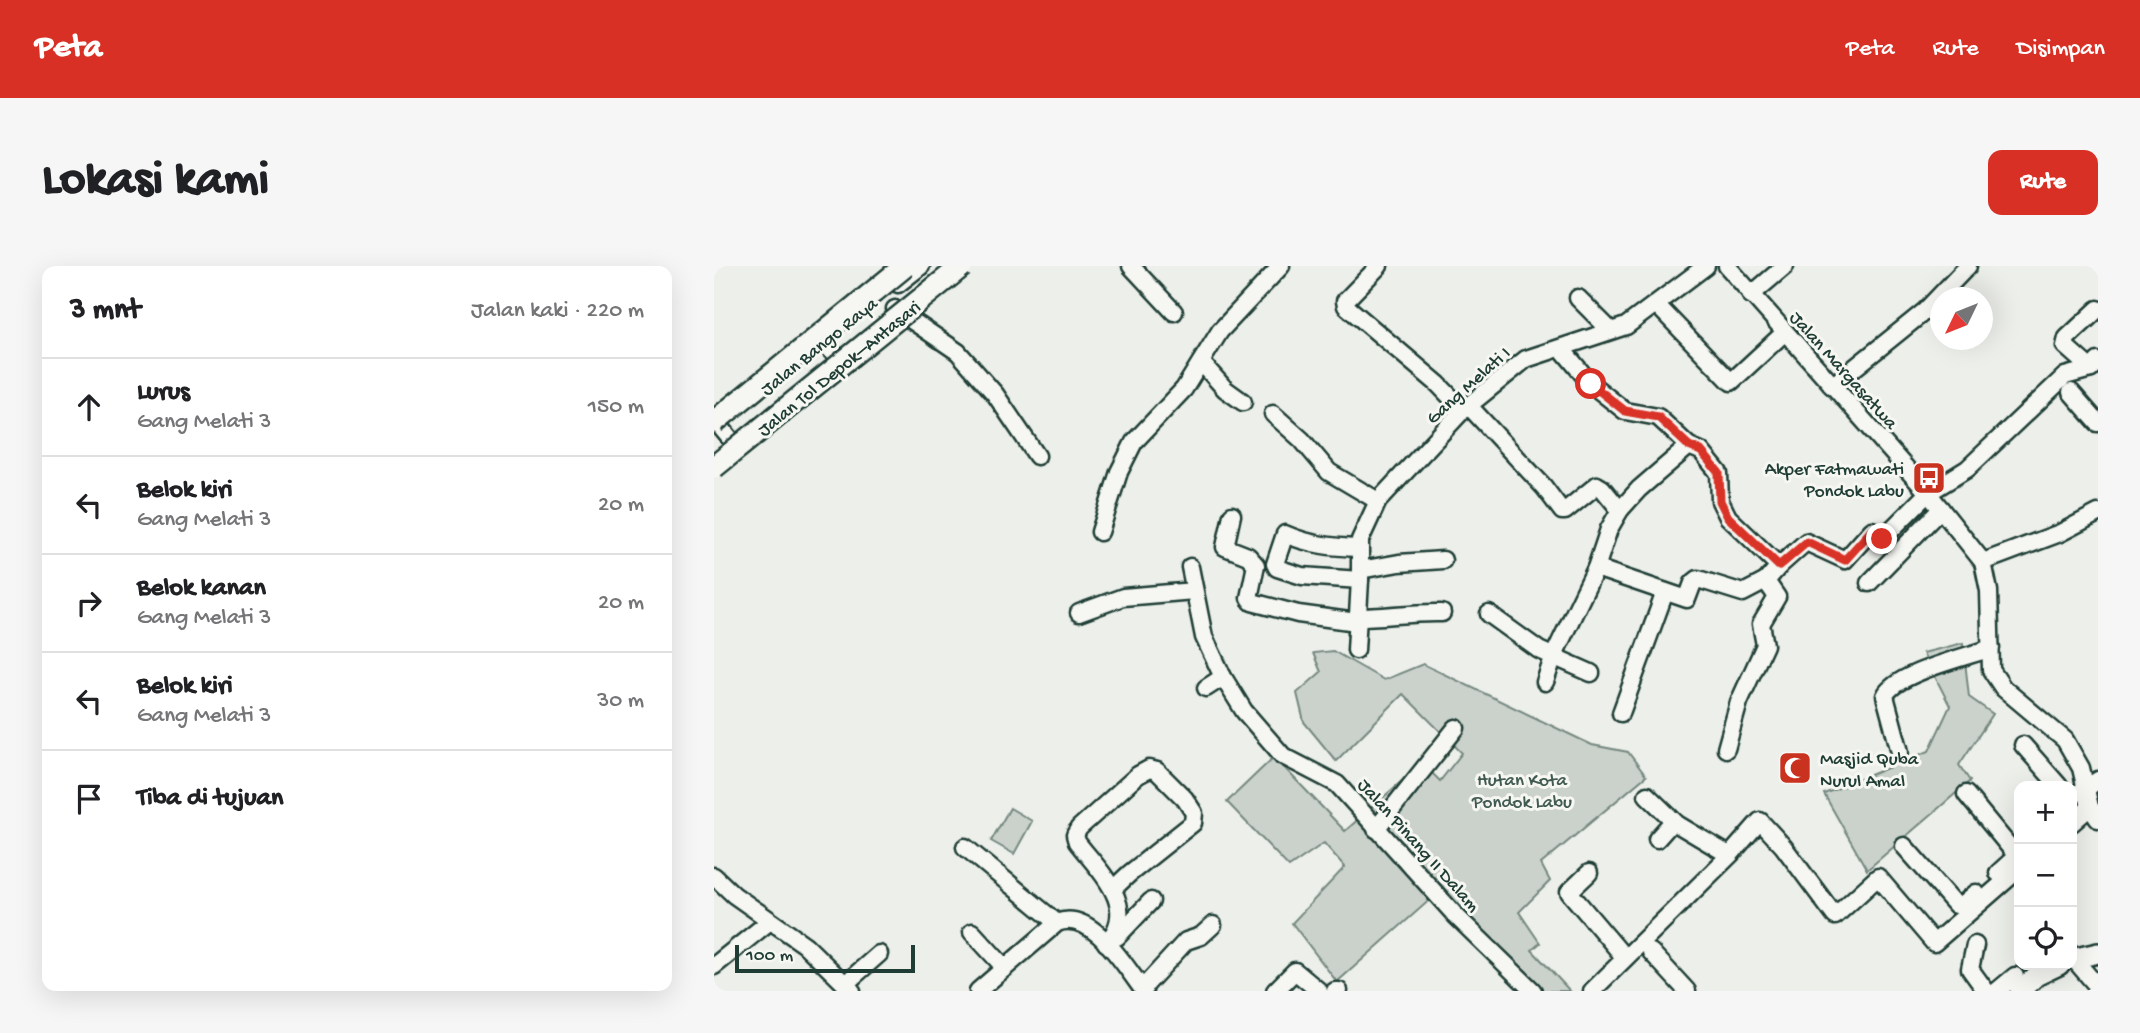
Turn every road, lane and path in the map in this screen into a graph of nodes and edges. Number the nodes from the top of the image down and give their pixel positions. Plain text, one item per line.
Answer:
1 (905, 266) edge
2 (921, 266) edge
3 (950, 266) edge
4 (962, 266) edge
5 (1131, 266) edge
6 (1281, 266) edge
7 (1379, 266) edge
8 (1706, 266) edge
9 (1727, 266) edge
10 (1785, 266) edge
11 (1968, 266) edge
12 (1751, 295) junction
13 (1578, 298) dead end
14 (1656, 304) junction
15 (895, 309) junction
16 (2098, 309) edge
17 (1174, 312) dead end
18 (1610, 330) junction
19 (1784, 333) junction
20 (818, 343) junction
21 (1562, 349) junction
22 (1201, 362) junction
23 (835, 363) junction
24 (2095, 365) edge
25 (1832, 386) junction
26 (2071, 392) dead end
27 (1243, 401) dead end
28 (1466, 408) junction
29 (1273, 414) dead end
30 (2098, 423) edge
31 (716, 426) edge
32 (733, 442) junction
33 (1689, 446) junction
34 (1037, 456) dead end
35 (714, 457) edge
36 (714, 467) edge
37 (1928, 493) junction
38 (1378, 500) junction
39 (1941, 509) junction
40 (1620, 510) junction
41 (2098, 513) edge
42 (1232, 515) dead end
43 (1100, 532) dead end
44 (1359, 548) junction
45 (1443, 560) dead end
46 (1983, 562) junction
47 (1779, 566) junction
48 (1190, 567) dead end
49 (1596, 568) junction
50 (1360, 575) junction
51 (1766, 581) junction
52 (1869, 583) dead end
53 (1194, 591) junction
54 (1665, 592) junction
55 (1079, 613) dead end
56 (1442, 613) dead end
57 (1489, 614) dead end
58 (1357, 620) junction
59 (1991, 648) junction
60 (1356, 650) dead end
61 (1554, 655) junction
62 (1591, 673) dead end
63 (1223, 677) junction
64 (1545, 682) dead end
65 (1206, 688) dead end
66 (1621, 713) dead end
67 (1456, 728) dead end
68 (2023, 746) dead end
69 (1726, 749) dead end
70 (1900, 752) dead end
71 (2054, 781) edge
72 (2085, 788) edge
73 (1966, 794) dead end
74 (1647, 795) dead end
75 (2094, 813) edge
76 (1678, 820) junction
77 (2077, 821) edge
78 (1376, 829) junction
79 (1657, 839) dead end
80 (1904, 846) dead end
81 (965, 848) dead end
82 (1729, 855) junction
83 (2014, 855) edge
84 (2014, 863) edge
85 (2014, 864) edge
86 (1589, 873) dead end
87 (714, 876) edge
88 (1114, 889) junction
89 (1151, 901) dead end
90 (770, 921) junction
91 (1057, 923) junction
92 (1213, 925) dead end
93 (972, 932) dead end
94 (1107, 944) junction
95 (1975, 945) dead end
96 (1651, 952) dead end
97 (2098, 953) edge
98 (879, 954) dead end
99 (1625, 958) junction
100 (2077, 959) edge
101 (714, 966) edge
102 (1005, 968) junction
103 (2077, 969) edge
104 (2049, 970) edge
105 (2017, 984) edge
106 (2098, 987) edge
107 (848, 988) edge
108 (1143, 990) edge
109 (978, 991) edge
110 (1275, 991) edge
111 (1319, 991) edge
112 (1533, 991) edge
113 (1592, 991) edge
114 (1687, 991) edge
115 (1986, 991) edge
116 (1997, 991) edge

1 - 20 highway, Jalan Tol Depok–Antasari, bridge
2 - 20 street, Jalan Bango Raya
3 - 15 street, Jalan Bango Raya
4 - 23 highway, Jalan Tol Depok–Antasari, bridge
5 - 17 street
6 - 22 street
7 - 28 street
8 - 14 street, Gang Melati I
9 - 12 street, Jalan Margasatwa
10 - 12 street
11 - 25 street
12 - 19 street, Jalan Margasatwa
13 - 18 street
14 - 18 street, Gang Melati I
14 - 19 street
15 - 23 street, Jalan Bango Raya
15 - 34 street
16 - 24 street
18 - 21 street, Gang Melati I
19 - 25 street, Jalan Margasatwa
20 - 23 highway
20 - 31 highway, Jalan Tol Depok–Antasari, bridge
21 - 28 street, Gang Melati I
21 - 33 street
22 - 27 street
22 - 43 street
23 - 32 street, Jalan Bango Raya
23 - 36 highway, Jalan Tol Depok–Antasari, bridge
24 - 37 street
25 - 37 street, Jalan Margasatwa
26 - 30 street
28 - 38 street, Gang Melati I
28 - 40 street
29 - 38 street
31 - 32 street
32 - 35 street, Jalan Bango Raya
33 - 40 street
33 - 47 street
37 - 39 street, Jalan Margasatwa
37 - 47 street
38 - 44 street, Gang Melati I
39 - 46 street, Jalan Margasatwa
39 - 52 street
40 - 49 street
41 - 46 street
42 - 58 street
44 - 50 street, Gang Melati I
44 - 50 street
45 - 50 street
46 - 59 street, Jalan Margasatwa
47 - 51 street
48 - 53 street, Jalan Pinang II Dalam
49 - 54 street
49 - 61 street
50 - 58 street, Gang Melati I
51 - 54 street
51 - 69 street
53 - 55 street
53 - 63 street, Jalan Pinang II Dalam
54 - 66 street
56 - 58 street
57 - 61 street
58 - 60 street, Gang Melati I
59 - 70 street
59 - 72 street, Jalan Margasatwa
61 - 62 street
61 - 64 street
63 - 65 street
63 - 78 street, Jalan Pinang II Dalam
67 - 78 street
68 - 71 street
72 - 75 street, Jalan Margasatwa
73 - 83 street
74 - 76 street
75 - 77 street
76 - 79 street
76 - 82 street
78 - 112 street, Jalan Pinang II Dalam
80 - 84 street
81 - 91 street
82 - 85 street
82 - 99 street
86 - 99 street
87 - 90 street
88 - 88 street
88 - 94 street
89 - 94 street
90 - 101 street
90 - 107 street
91 - 94 street
91 - 102 street
92 - 108 street
93 - 102 street
94 - 108 street
95 - 115 street
96 - 114 street
97 - 100 main road
98 - 107 street
99 - 113 street
102 - 109 street
103 - 106 street
104 - 105 main road
105 - 116 street
110 - 111 street

